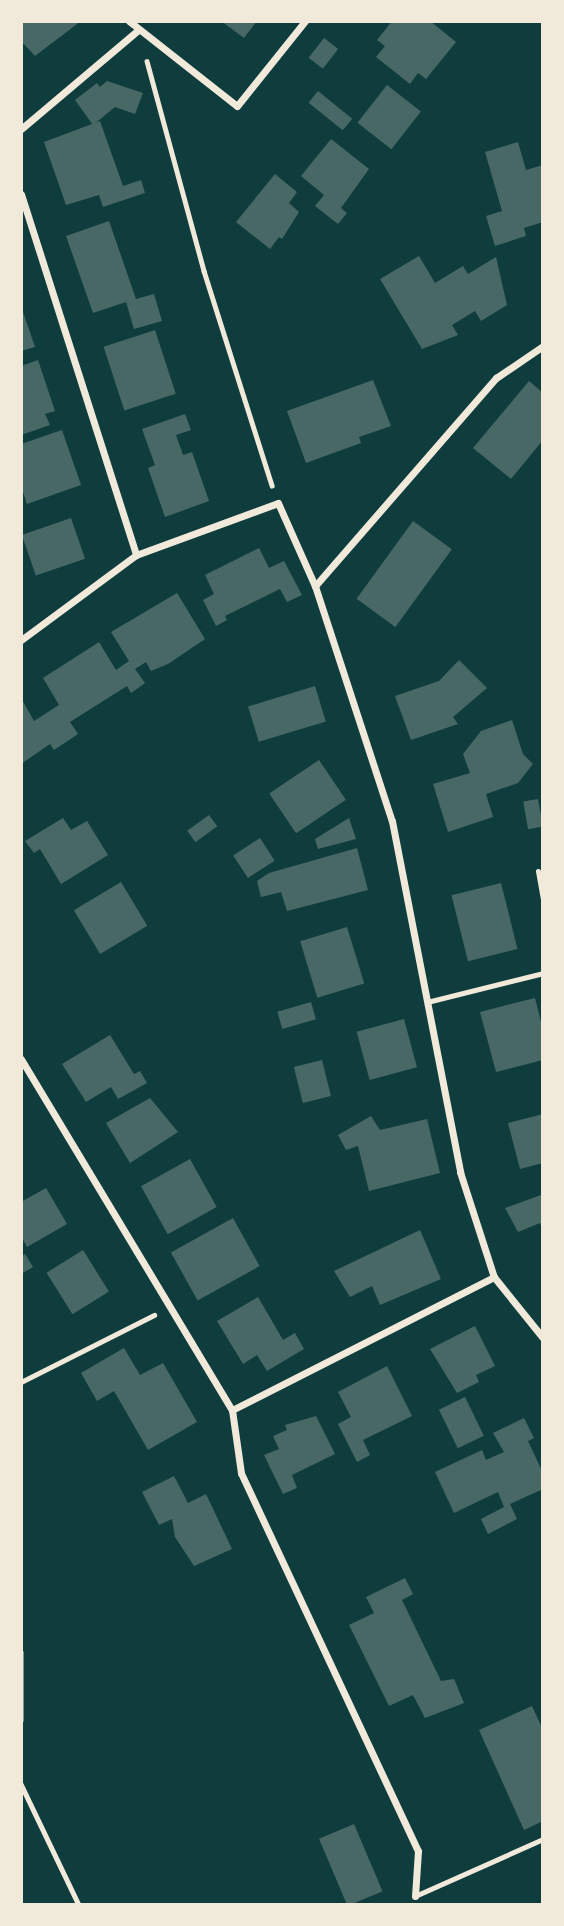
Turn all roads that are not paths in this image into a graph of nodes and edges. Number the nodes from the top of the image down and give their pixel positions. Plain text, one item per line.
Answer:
1 (129, 21) edge
2 (305, 21) edge
3 (138, 30) junction
4 (21, 129) edge
5 (21, 194) edge
6 (543, 346) edge
7 (136, 555) junction
8 (315, 586) junction
9 (21, 640) edge
10 (538, 871) dead end
11 (543, 899) edge
12 (543, 973) edge
13 (427, 1002) junction
14 (21, 1059) edge
15 (494, 1277) junction
16 (543, 1338) edge
17 (232, 1410) junction
18 (543, 1839) edge
19 (415, 1896) joint

1 - 3 street
2 - 3 street
3 - 4 street
5 - 7 street
6 - 8 street
7 - 8 street
7 - 9 street
8 - 13 street
10 - 11 lane
12 - 13 lane
13 - 15 street
14 - 17 street
15 - 16 street
15 - 17 street
17 - 19 street
18 - 19 lane

